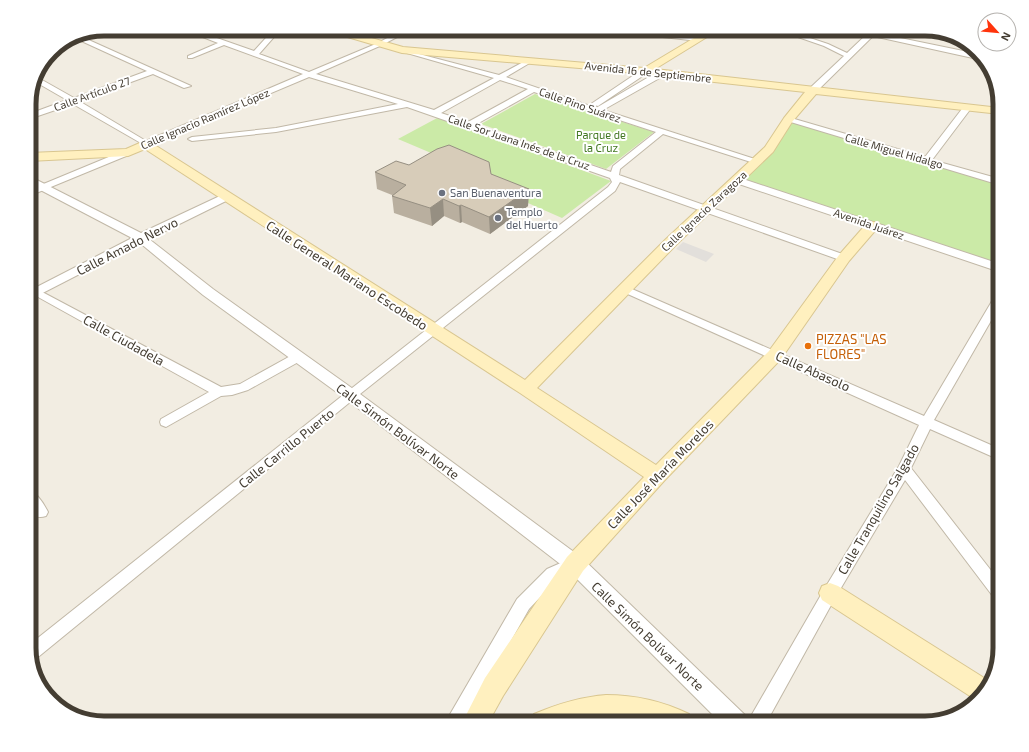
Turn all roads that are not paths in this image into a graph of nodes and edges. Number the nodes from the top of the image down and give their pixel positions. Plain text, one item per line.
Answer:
1 (205, 36) edge
2 (272, 36) edge
3 (353, 36) edge
4 (395, 36) edge
5 (672, 36) edge
6 (706, 36) edge
7 (712, 36) edge
8 (869, 36) edge
9 (894, 36) edge
10 (801, 37) dead end
11 (699, 39) junction
12 (83, 40) edge
13 (224, 43) junction
14 (380, 44) junction
15 (402, 50) junction
16 (255, 54) junction
17 (848, 56) junction
18 (973, 56) edge
19 (190, 58) dead end
20 (531, 60) junction
21 (646, 71) junction
22 (154, 72) junction
23 (662, 73) junction
24 (308, 74) junction
25 (499, 77) junction
26 (40, 81) edge
27 (187, 86) dead end
28 (534, 89) junction
29 (813, 90) junction
30 (73, 101) junction
31 (407, 104) junction
32 (968, 107) junction
33 (588, 108) junction
34 (993, 110) edge
35 (597, 111) junction
36 (435, 113) junction
37 (36, 114) edge
38 (788, 120) junction
39 (469, 125) junction
40 (661, 132) junction
41 (192, 139) dead end
42 (146, 144) junction
43 (128, 152) junction
44 (36, 157) edge
45 (757, 161) junction
46 (927, 161) junction
47 (614, 176) junction
48 (737, 180) junction
49 (993, 180) edge
50 (36, 190) edge
51 (226, 197) junction
52 (704, 210) junction
53 (872, 225) junction
54 (141, 238) junction
55 (844, 258) junction
56 (993, 266) edge
57 (625, 289) junction
58 (36, 290) edge
59 (36, 294) edge
60 (993, 308) edge
61 (434, 330) junction
62 (775, 355) junction
63 (298, 357) junction
64 (526, 389) junction
65 (219, 392) junction
66 (351, 395) junction
67 (166, 422) dead end
68 (926, 422) junction
69 (993, 453) edge
70 (904, 469) junction
71 (657, 476) junction
72 (36, 505) edge
73 (41, 512) dead end
74 (575, 564) junction
75 (993, 585) edge
76 (830, 593) junction
77 (36, 650) edge
78 (979, 688) edge
79 (458, 716) edge
80 (478, 716) edge
81 (563, 716) edge
82 (665, 716) edge
83 (730, 716) edge
84 (760, 716) edge

1 - 13 street, Calle Sor Juana Inés de la Cruz
2 - 16 street
3 - 14 main road, Avenida 16 de Septiembre
4 - 14 street, Calle Ignacio Ramírez López
5 - 11 street
6 - 11 main road
7 - 23 main road
8 - 17 street, Calle Ignacio Zaragoza
9 - 18 street
10 - 17 street
11 - 21 main road
12 - 22 street
13 - 16 street, Calle Sor Juana Inés de la Cruz
13 - 19 street
14 - 15 main road, Avenida 16 de Septiembre
14 - 24 street, Calle Ignacio Ramírez López
15 - 20 main road, Avenida 16 de Septiembre
15 - 25 street, Calle Pino Suárez
16 - 24 street, Calle Sor Juana Inés de la Cruz
17 - 29 street, Calle Ignacio Zaragoza
20 - 21 main road, Avenida 16 de Septiembre
20 - 25 street
21 - 23 main road, Avenida 16 de Septiembre
21 - 33 street
22 - 27 street
22 - 30 street, Calle Artículo 27
23 - 29 main road, Avenida 16 de Septiembre
23 - 35 street
24 - 31 street, Calle Sor Juana Inés de la Cruz
24 - 42 street, Calle Ignacio Ramírez López
25 - 28 street, Calle Pino Suárez
25 - 36 street
26 - 30 street, Calle General Mariano Escobedo
28 - 33 street, Calle Pino Suárez
28 - 39 street
29 - 32 main road, Avenida 16 de Septiembre
29 - 38 main road, Calle Ignacio Zaragoza
30 - 37 street, Calle Artículo 27
30 - 42 street, Calle General Mariano Escobedo
31 - 36 street, Calle Sor Juana Inés de la Cruz
31 - 41 street
32 - 34 main road, Avenida 16 de Septiembre
32 - 46 street
33 - 35 street, Calle Pino Suárez
35 - 40 street, Calle Pino Suárez
36 - 39 street, Calle Sor Juana Inés de la Cruz
38 - 45 main road, Calle Ignacio Zaragoza
38 - 46 street, Calle Miguel Hidalgo
39 - 47 street, Calle Sor Juana Inés de la Cruz
40 - 45 street, Calle Pino Suárez
40 - 47 street, Calle Carrillo Puerto
42 - 43 main road, Calle Ignacio Ramírez López
42 - 51 main road, Calle General Mariano Escobedo
43 - 44 main road
43 - 50 street, Calle Ignacio Ramírez López
45 - 48 main road, Calle Ignacio Zaragoza
46 - 49 street, Calle Miguel Hidalgo
47 - 52 street, Calle Sor Juana Inés de la Cruz
47 - 61 street, Calle Carrillo Puerto
48 - 52 main road, Calle Ignacio Zaragoza
48 - 53 street, Avenida Juárez
50 - 54 street, Calle Simón Bolívar Norte
51 - 54 street, Calle Amado Nervo
51 - 61 main road, Calle General Mariano Escobedo
52 - 55 street, Calle Sor Juana Inés de la Cruz
52 - 57 main road, Calle Ignacio Zaragoza
53 - 55 main road, Calle José María Morelos
53 - 56 street, Avenida Juárez
54 - 58 street, Calle Amado Nervo
54 - 63 street, Calle Simón Bolívar Norte
55 - 62 main road, Calle José María Morelos
57 - 62 street, Calle Abasolo
57 - 64 main road, Calle Ignacio Zaragoza
59 - 65 street, Calle Ciudadela
60 - 68 street, Calle Tranquilino Salgado
61 - 64 main road, Calle General Mariano Escobedo
61 - 66 street, Calle Carrillo Puerto
62 - 68 street, Calle Abasolo
62 - 71 main road, Calle José María Morelos
63 - 65 street
63 - 66 street, Calle Simón Bolívar Norte
64 - 71 main road, Calle General Mariano Escobedo
65 - 67 street
66 - 74 street, Calle Simón Bolívar Norte
66 - 77 street, Calle Carrillo Puerto
68 - 69 street, Calle Abasolo
68 - 70 street, Calle Tranquilino Salgado
70 - 75 street
70 - 76 street, Calle Tranquilino Salgado
71 - 74 main road, Calle José María Morelos
72 - 73 street
74 - 79 street, Calle José María Morelos
74 - 80 main road
74 - 83 street, Calle Simón Bolívar Norte
76 - 78 main road
76 - 84 street, Calle Tranquilino Salgado
81 - 82 main road

